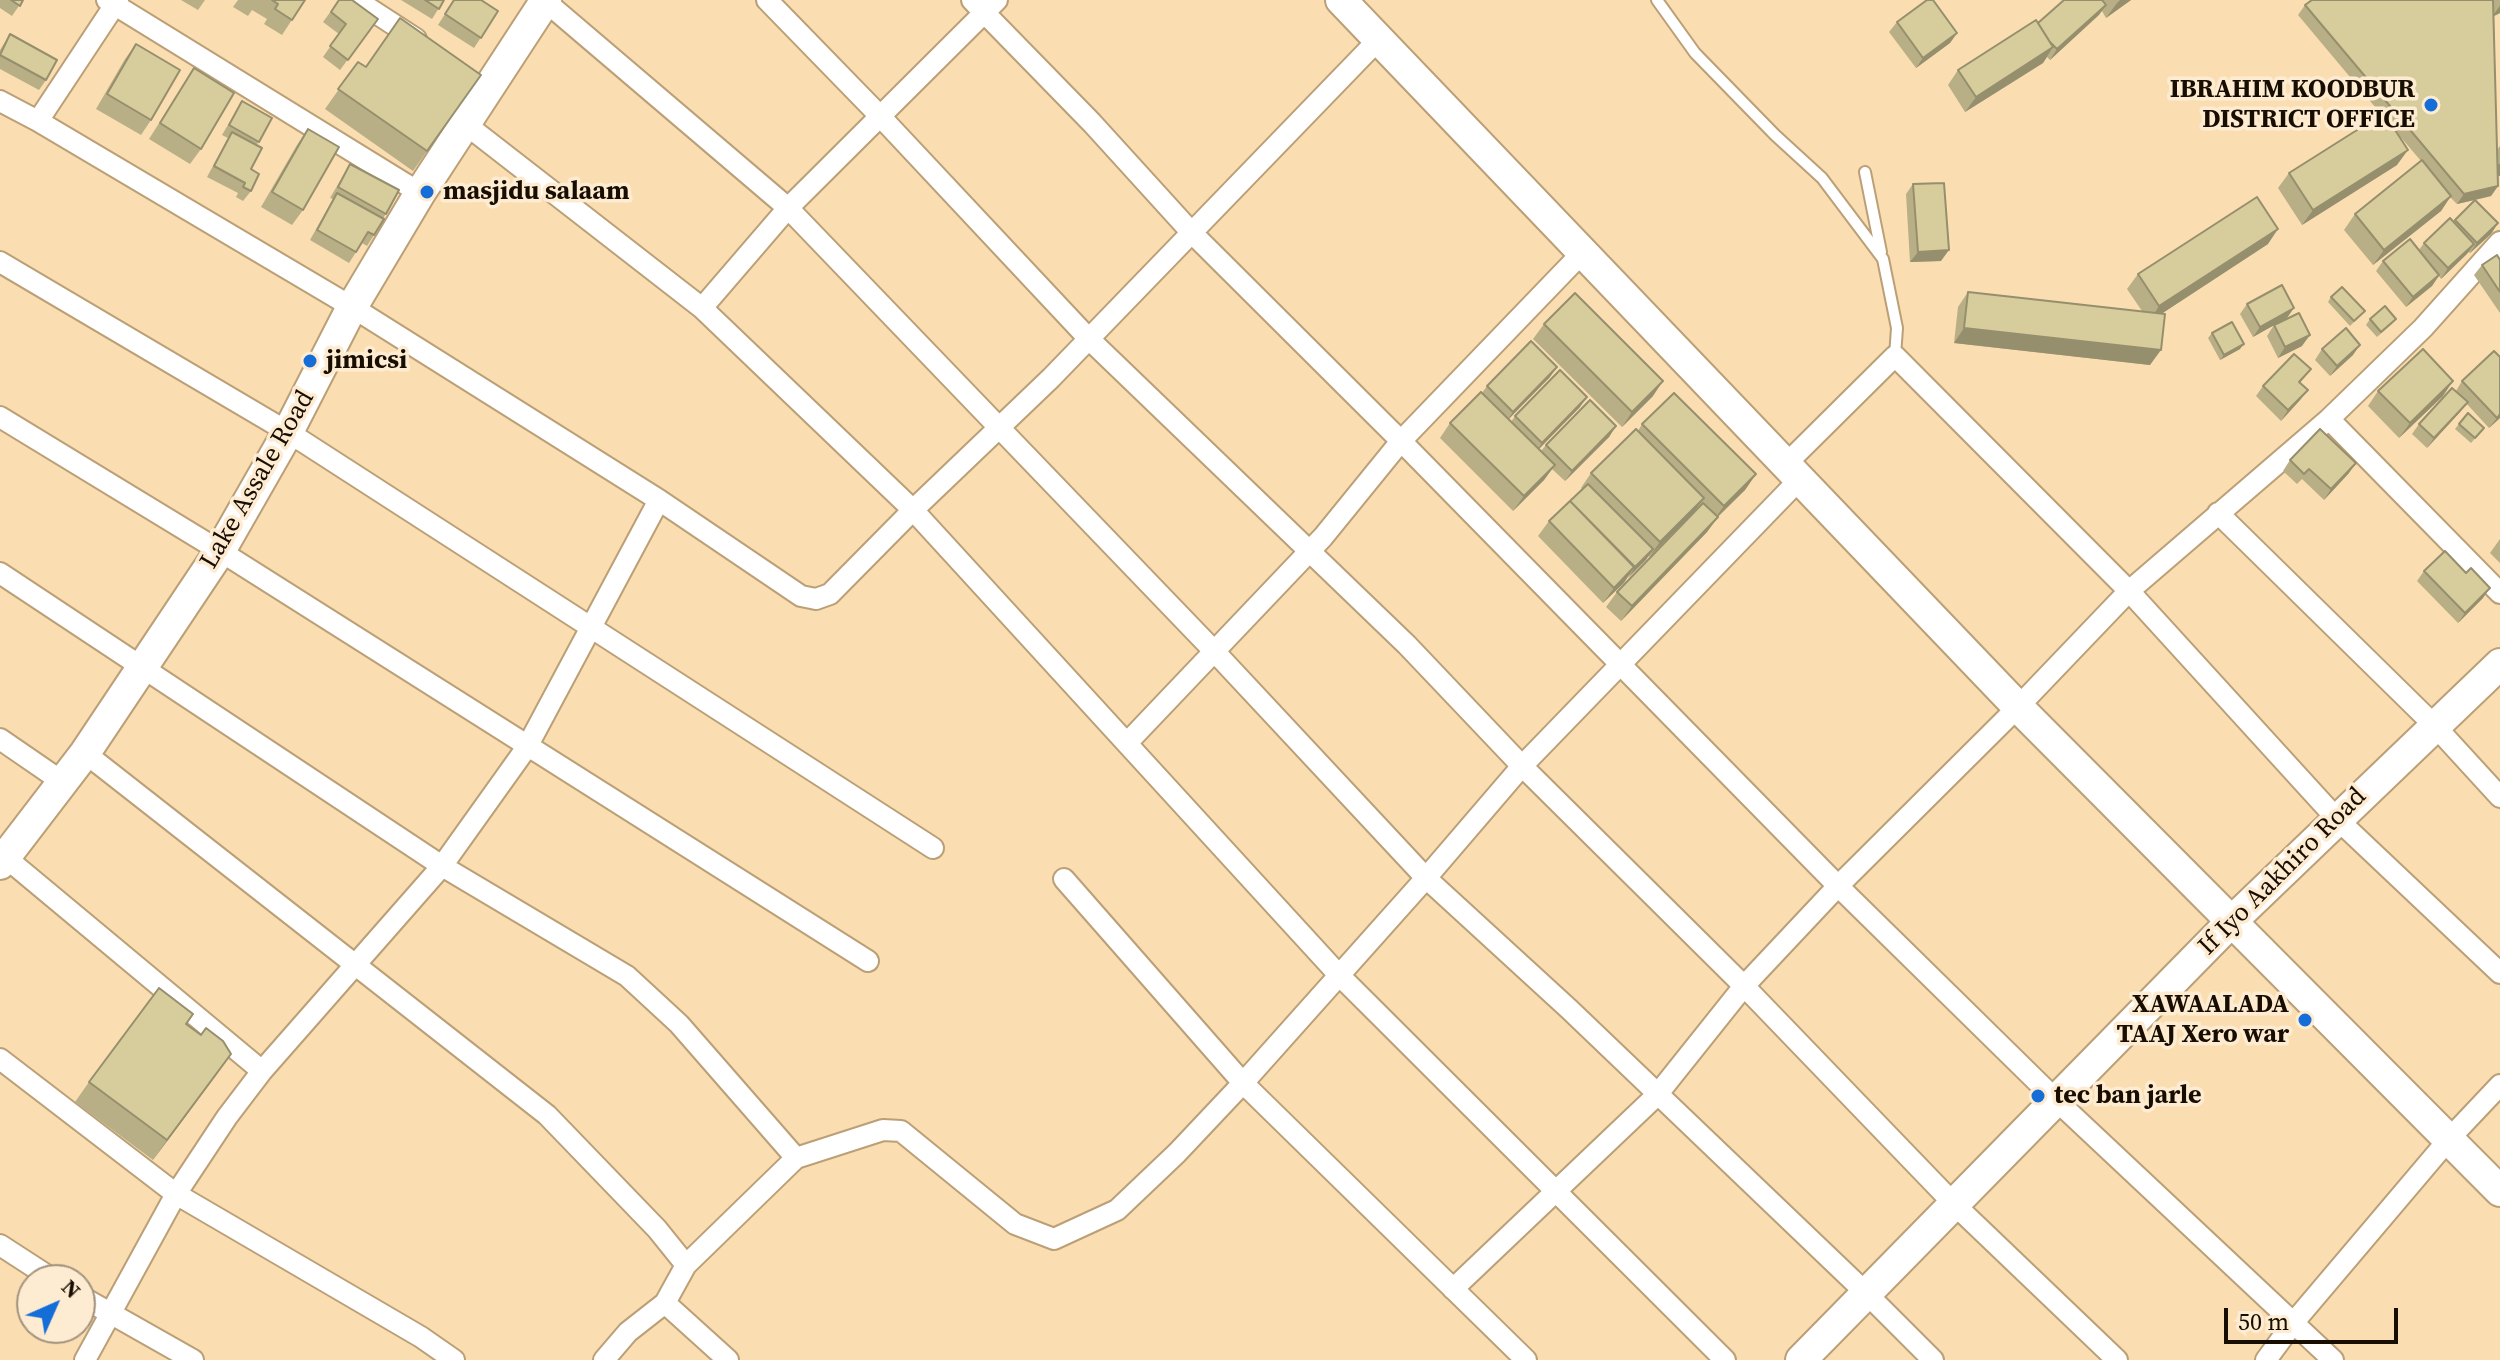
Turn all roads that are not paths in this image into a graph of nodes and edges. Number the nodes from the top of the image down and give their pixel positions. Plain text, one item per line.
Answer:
1 (356, 0) edge
2 (545, 0) edge
3 (767, 0) edge
4 (1341, 0) edge
5 (1657, 0) edge
6 (113, 2) edge
7 (985, 4) edge
8 (1379, 39) junction
9 (435, 52) edge
10 (0, 101) edge
11 (879, 115) junction
12 (38, 121) junction
13 (464, 123) junction
14 (1865, 172) dead end
15 (420, 193) junction
16 (788, 208) junction
17 (1192, 233) junction
18 (2500, 242) edge
19 (1583, 252) junction
20 (1883, 259) junction
21 (0, 262) edge
22 (352, 307) junction
23 (702, 308) junction
24 (1089, 339) junction
25 (1895, 356) junction
26 (0, 417) edge
27 (2329, 419) junction
28 (998, 430) junction
29 (288, 432) junction
30 (1401, 441) junction
31 (1792, 473) junction
32 (659, 500) junction
33 (913, 510) junction
34 (2218, 513) junction
35 (220, 551) junction
36 (1309, 551) junction
37 (0, 573) edge
38 (2129, 591) junction
39 (2500, 593) edge
40 (592, 629) junction
41 (1214, 651) junction
42 (1619, 664) junction
43 (2500, 664) edge
44 (143, 667) junction
45 (2018, 707) junction
46 (2435, 726) junction
47 (0, 739) edge
48 (1128, 742) junction
49 (527, 747) junction
50 (85, 753) junction
51 (1522, 766) junction
52 (64, 783) junction
53 (2500, 797) edge
54 (2336, 818) junction
55 (933, 848) dead end
56 (2, 860) edge
57 (442, 866) junction
58 (1426, 878) junction
59 (1064, 879) dead end
60 (1838, 886) junction
61 (2232, 921) junction
62 (868, 961) dead end
63 (353, 965) junction
64 (2500, 973) edge
65 (1338, 974) junction
66 (1744, 986) junction
67 (0, 1059) edge
68 (262, 1071) junction
69 (1243, 1083) junction
70 (2500, 1085) edge
71 (1657, 1095) junction
72 (2057, 1101) junction
73 (2449, 1139) junction
74 (796, 1158) junction
75 (2500, 1191) edge
76 (1557, 1192) junction
77 (176, 1194) junction
78 (1955, 1205) junction
79 (0, 1245) edge
80 (29, 1264) edge
81 (686, 1265) junction
82 (1453, 1289) junction
83 (1867, 1294) junction
84 (665, 1303) junction
85 (96, 1306) edge
86 (110, 1314) junction
87 (2294, 1322) junction
88 (85, 1360) edge
89 (193, 1360) edge
90 (454, 1360) edge
91 (604, 1360) edge
92 (728, 1360) edge
93 (1526, 1360) edge
94 (1725, 1360) edge
95 (1801, 1360) edge
96 (1933, 1360) edge
97 (2117, 1360) edge
98 (2266, 1360) edge
99 (2333, 1360) edge

1 - 9 street
2 - 13 street, Lake Assale Road
2 - 16 street
3 - 11 street
4 - 8 street
5 - 20 lane
6 - 12 street
6 - 15 street
7 - 11 street
7 - 17 street
8 - 17 street
8 - 19 street
10 - 12 street
11 - 16 street
11 - 24 street
12 - 22 street
13 - 15 street, Lake Assale Road
13 - 23 street
14 - 20 lane
15 - 22 street, Lake Assale Road
16 - 23 street
16 - 28 street
17 - 24 street
17 - 30 street
18 - 27 street
19 - 30 street
19 - 31 street
20 - 25 lane
21 - 29 street
22 - 29 street, Lake Assale Road
22 - 32 street
23 - 33 street
24 - 28 street
24 - 36 street
25 - 31 street
25 - 38 street
26 - 35 street
27 - 34 street
27 - 39 street
28 - 33 street
28 - 41 street
29 - 35 street, Lake Assale Road
29 - 40 street
30 - 36 street
30 - 42 street
31 - 42 street
31 - 45 street
32 - 33 street
32 - 40 street
33 - 48 street
34 - 38 street
34 - 46 street
35 - 44 street, Lake Assale Road
35 - 49 street
36 - 41 street
36 - 51 street
37 - 44 street
38 - 45 street
38 - 54 street
40 - 49 street
40 - 55 street
41 - 48 street
41 - 58 street
42 - 51 street
42 - 60 street
43 - 46 street, If Iyo Aakhiro Road
44 - 50 street, Lake Assale Road
44 - 57 street
45 - 60 street
45 - 61 street
46 - 53 street
46 - 54 street, If Iyo Aakhiro Road
47 - 52 street
48 - 65 street
49 - 57 street
49 - 62 street
50 - 52 street, Lake Assale Road
50 - 63 street
51 - 58 street
51 - 66 street
52 - 56 street, Lake Assale Road
54 - 61 street, If Iyo Aakhiro Road
54 - 64 street
56 - 68 street
57 - 63 street
57 - 74 street
58 - 65 street
58 - 71 street
59 - 69 street
60 - 66 street
60 - 72 street
61 - 72 street, If Iyo Aakhiro Road
61 - 73 street
63 - 68 street
63 - 81 street
65 - 69 street
65 - 76 street
66 - 71 street
66 - 78 street
67 - 77 street
68 - 77 street
69 - 74 street
69 - 82 street
70 - 73 street
71 - 76 street
71 - 83 street
72 - 78 street, If Iyo Aakhiro Road
72 - 87 street
73 - 75 street
73 - 87 street
74 - 81 street
76 - 82 street
76 - 94 street
77 - 86 street
77 - 90 street
78 - 83 street, If Iyo Aakhiro Road
78 - 97 street
79 - 80 street
81 - 84 street
82 - 93 street
83 - 95 street, If Iyo Aakhiro Road
83 - 96 street
84 - 91 street
84 - 92 street
85 - 86 street
86 - 88 street
86 - 89 street
87 - 98 street
87 - 99 street

